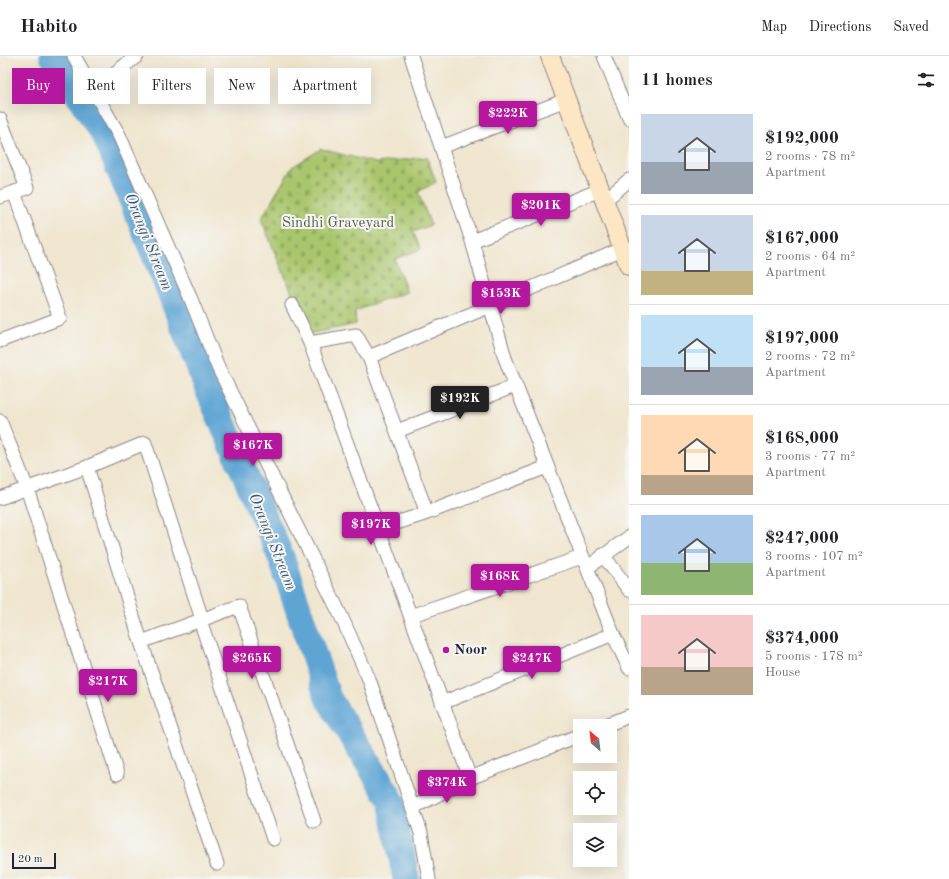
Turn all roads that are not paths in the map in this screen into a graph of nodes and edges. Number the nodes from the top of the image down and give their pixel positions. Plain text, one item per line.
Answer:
1 (74, 56) edge
2 (137, 56) edge
3 (411, 56) edge
4 (550, 56) edge
5 (604, 56) edge
6 (81, 68) edge
7 (121, 68) edge
8 (566, 100) junction
9 (102, 104) edge
10 (629, 118) edge
11 (0, 119) edge
12 (441, 147) junction
13 (629, 180) edge
14 (14, 192) junction
15 (602, 196) junction
16 (0, 197) edge
17 (472, 241) junction
18 (622, 249) junction
19 (629, 266) edge
20 (292, 305) dead end
21 (490, 306) junction
22 (0, 341) edge
23 (310, 343) junction
24 (369, 357) junction
25 (515, 386) junction
26 (0, 421) edge
27 (396, 431) junction
28 (87, 467) junction
29 (547, 467) junction
30 (27, 488) junction
31 (0, 498) edge
32 (427, 513) junction
33 (378, 529) junction
34 (628, 540) edge
35 (604, 556) junction
36 (585, 562) junction
37 (629, 590) edge
38 (410, 616) junction
39 (201, 619) junction
40 (613, 634) junction
41 (141, 642) junction
42 (629, 668) edge
43 (442, 703) junction
44 (629, 716) edge
45 (617, 721) edge
46 (573, 738) edge
47 (117, 774) dead end
48 (470, 778) junction
49 (412, 808) junction
50 (314, 821) dead end
51 (273, 839) dead end
52 (216, 864) dead end
53 (430, 879) edge

1 - 6 street
2 - 7 street
3 - 12 street
4 - 8 street
5 - 10 street
8 - 12 street
8 - 15 street
9 - 49 street
11 - 14 street
12 - 17 street
13 - 15 street
14 - 16 street
14 - 22 street
15 - 17 street
15 - 18 street
17 - 21 street
18 - 19 street
18 - 21 street
20 - 23 street
21 - 24 street
21 - 25 street
23 - 24 street
23 - 33 street
24 - 27 street
25 - 27 street
25 - 29 street
26 - 30 street
27 - 32 street
28 - 30 street
28 - 39 street
28 - 41 street
29 - 32 street
29 - 36 street
30 - 31 street
30 - 47 street
32 - 33 street
33 - 38 street
34 - 35 street
35 - 36 street
35 - 37 street
36 - 38 street
36 - 40 street
38 - 43 street
39 - 41 street
39 - 50 street
39 - 51 street
40 - 42 street
40 - 43 street
41 - 52 street
43 - 48 street
44 - 45 street
46 - 48 street
48 - 49 street
49 - 53 street

